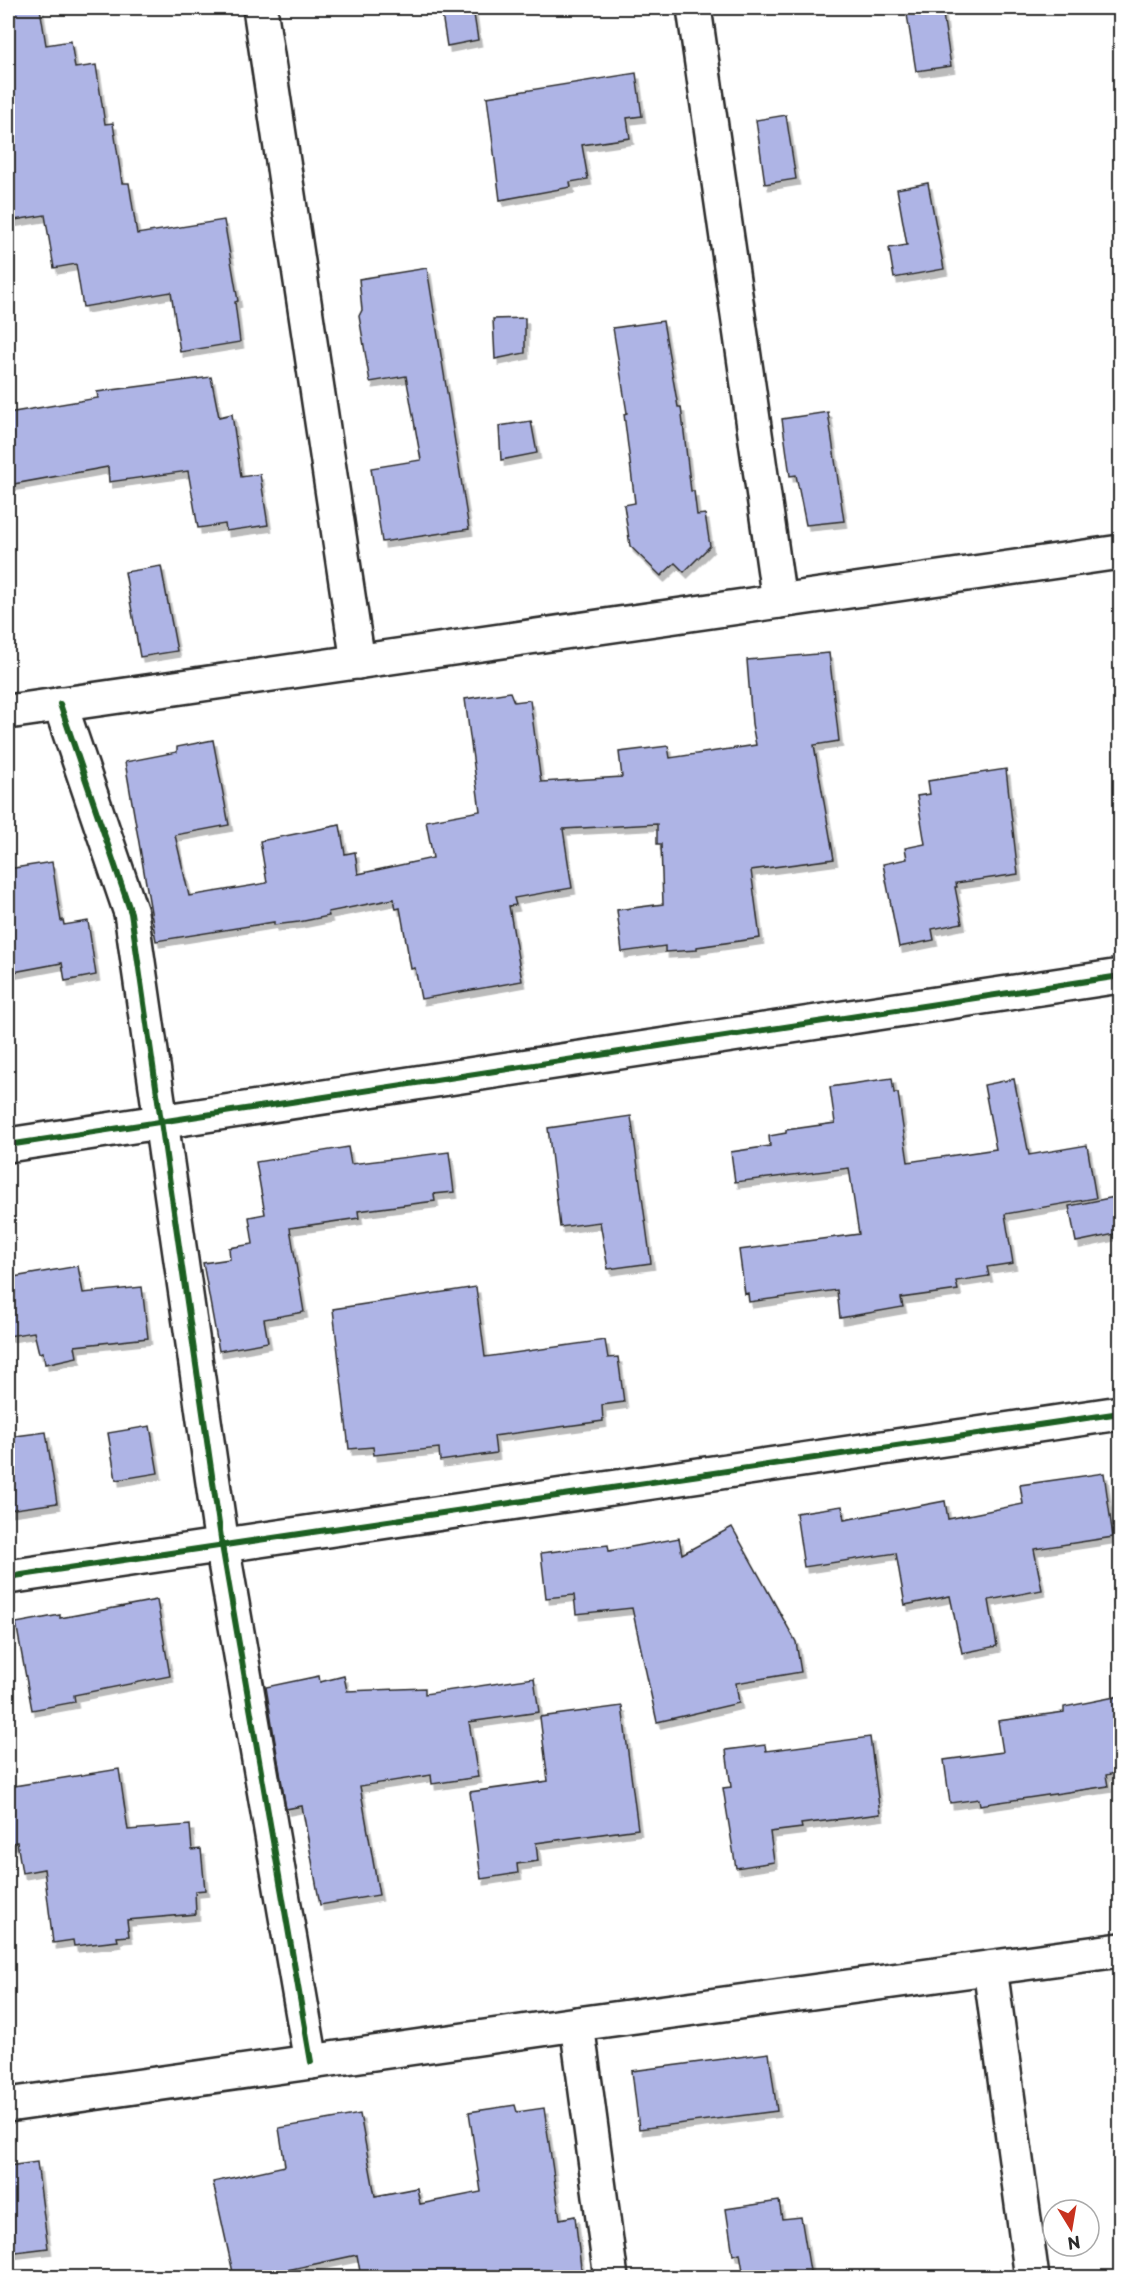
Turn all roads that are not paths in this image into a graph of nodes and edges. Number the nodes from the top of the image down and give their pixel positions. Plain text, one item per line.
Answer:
1 (260, 8) edge
2 (694, 8) edge
3 (1120, 552) edge
4 (779, 601) junction
5 (358, 662) junction
6 (60, 704) junction
7 (8, 712) edge
8 (1120, 976) edge
9 (161, 1122) junction
10 (8, 1145) edge
11 (1120, 1413) edge
12 (222, 1545) junction
13 (8, 1577) edge
14 (1120, 1950) edge
15 (990, 1968) junction
16 (577, 2024) junction
17 (311, 2062) junction
18 (8, 2105) edge
19 (611, 2277) edge
20 (1032, 2277) edge

1 - 5 street
2 - 4 street
3 - 4 street
4 - 5 street
5 - 6 street
6 - 7 street
6 - 9 street
8 - 9 street
9 - 10 street
9 - 12 street
11 - 12 street
12 - 13 street
12 - 17 street
14 - 15 street
15 - 16 street
15 - 20 street
16 - 17 street
16 - 19 street
17 - 18 street

